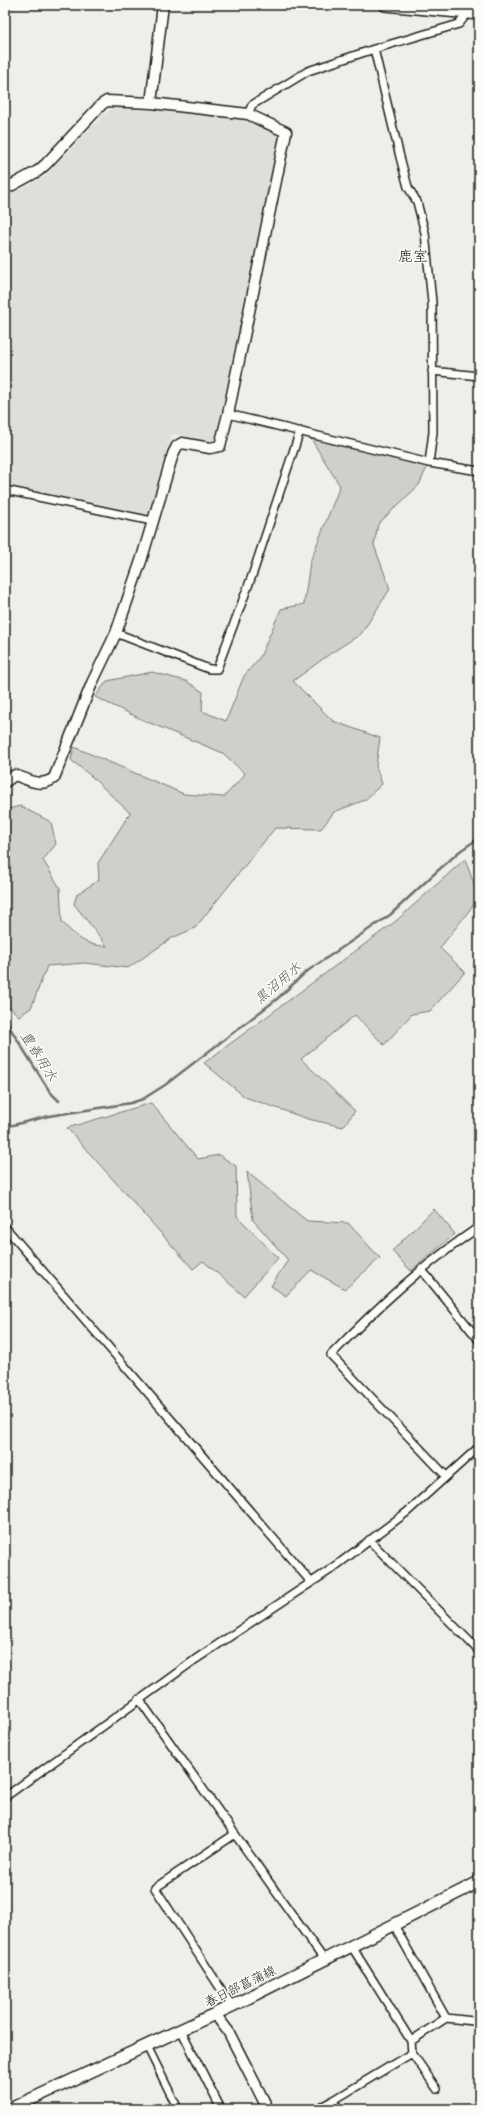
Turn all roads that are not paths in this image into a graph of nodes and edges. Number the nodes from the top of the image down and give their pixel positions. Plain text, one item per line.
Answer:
1 (163, 5) edge
2 (385, 5) edge
3 (467, 9) edge
4 (479, 14) edge
5 (374, 49) junction
6 (151, 103) junction
7 (248, 114) junction
8 (5, 189) edge
9 (432, 371) junction
10 (479, 376) edge
11 (228, 414) junction
12 (300, 431) junction
13 (430, 463) junction
14 (479, 472) edge
15 (5, 490) edge
16 (152, 521) junction
17 (116, 633) junction
18 (5, 782) edge
19 (5, 1227) edge
20 (479, 1227) edge
21 (421, 1269) junction
22 (479, 1340) edge
23 (479, 1446) edge
24 (446, 1476) junction
25 (369, 1540) junction
26 (311, 1582) junction
27 (479, 1652) edge
28 (139, 1699) junction
29 (5, 1797) edge
30 (235, 1834) junction
31 (479, 1882) edge
32 (394, 1925) junction
33 (352, 1947) junction
34 (325, 1961) junction
35 (232, 2006) junction
36 (215, 2014) junction
37 (446, 2018) junction
38 (473, 2022) dead end
39 (181, 2030) junction
40 (411, 2041) junction
41 (147, 2046) junction
42 (412, 2053) junction
43 (437, 2089) dead end
44 (334, 2100) junction
45 (10, 2109) edge
46 (178, 2109) edge
47 (221, 2109) edge
48 (268, 2109) edge
49 (317, 2109) edge
50 (338, 2109) edge

1 - 6 street
2 - 3 main road
3 - 4 main road
3 - 5 street
5 - 7 street
5 - 9 street
6 - 7 street
6 - 8 street
7 - 11 street
9 - 10 street
9 - 13 street
11 - 12 street
11 - 16 street
12 - 13 street
12 - 17 street
13 - 14 street
15 - 16 street
16 - 17 street
17 - 18 street
19 - 26 street
20 - 21 street
21 - 22 street
21 - 24 street
23 - 24 street
24 - 25 street
25 - 26 street
25 - 27 street
26 - 28 street
28 - 29 street
28 - 30 street
30 - 34 street
30 - 35 street
31 - 32 main road, 春日部菖蒲線
32 - 33 main road, 春日部菖蒲線
32 - 37 street
33 - 34 main road, 春日部菖蒲線
33 - 40 street
34 - 35 main road, 春日部菖蒲線
35 - 36 main road, 春日部菖蒲線
36 - 39 main road, 春日部菖蒲線
36 - 48 street
37 - 38 street
37 - 40 street
39 - 41 main road, 春日部菖蒲線
39 - 47 street
40 - 42 street
41 - 45 main road, 春日部菖蒲線
41 - 46 street
42 - 43 street
42 - 44 street
44 - 49 street
44 - 50 street

